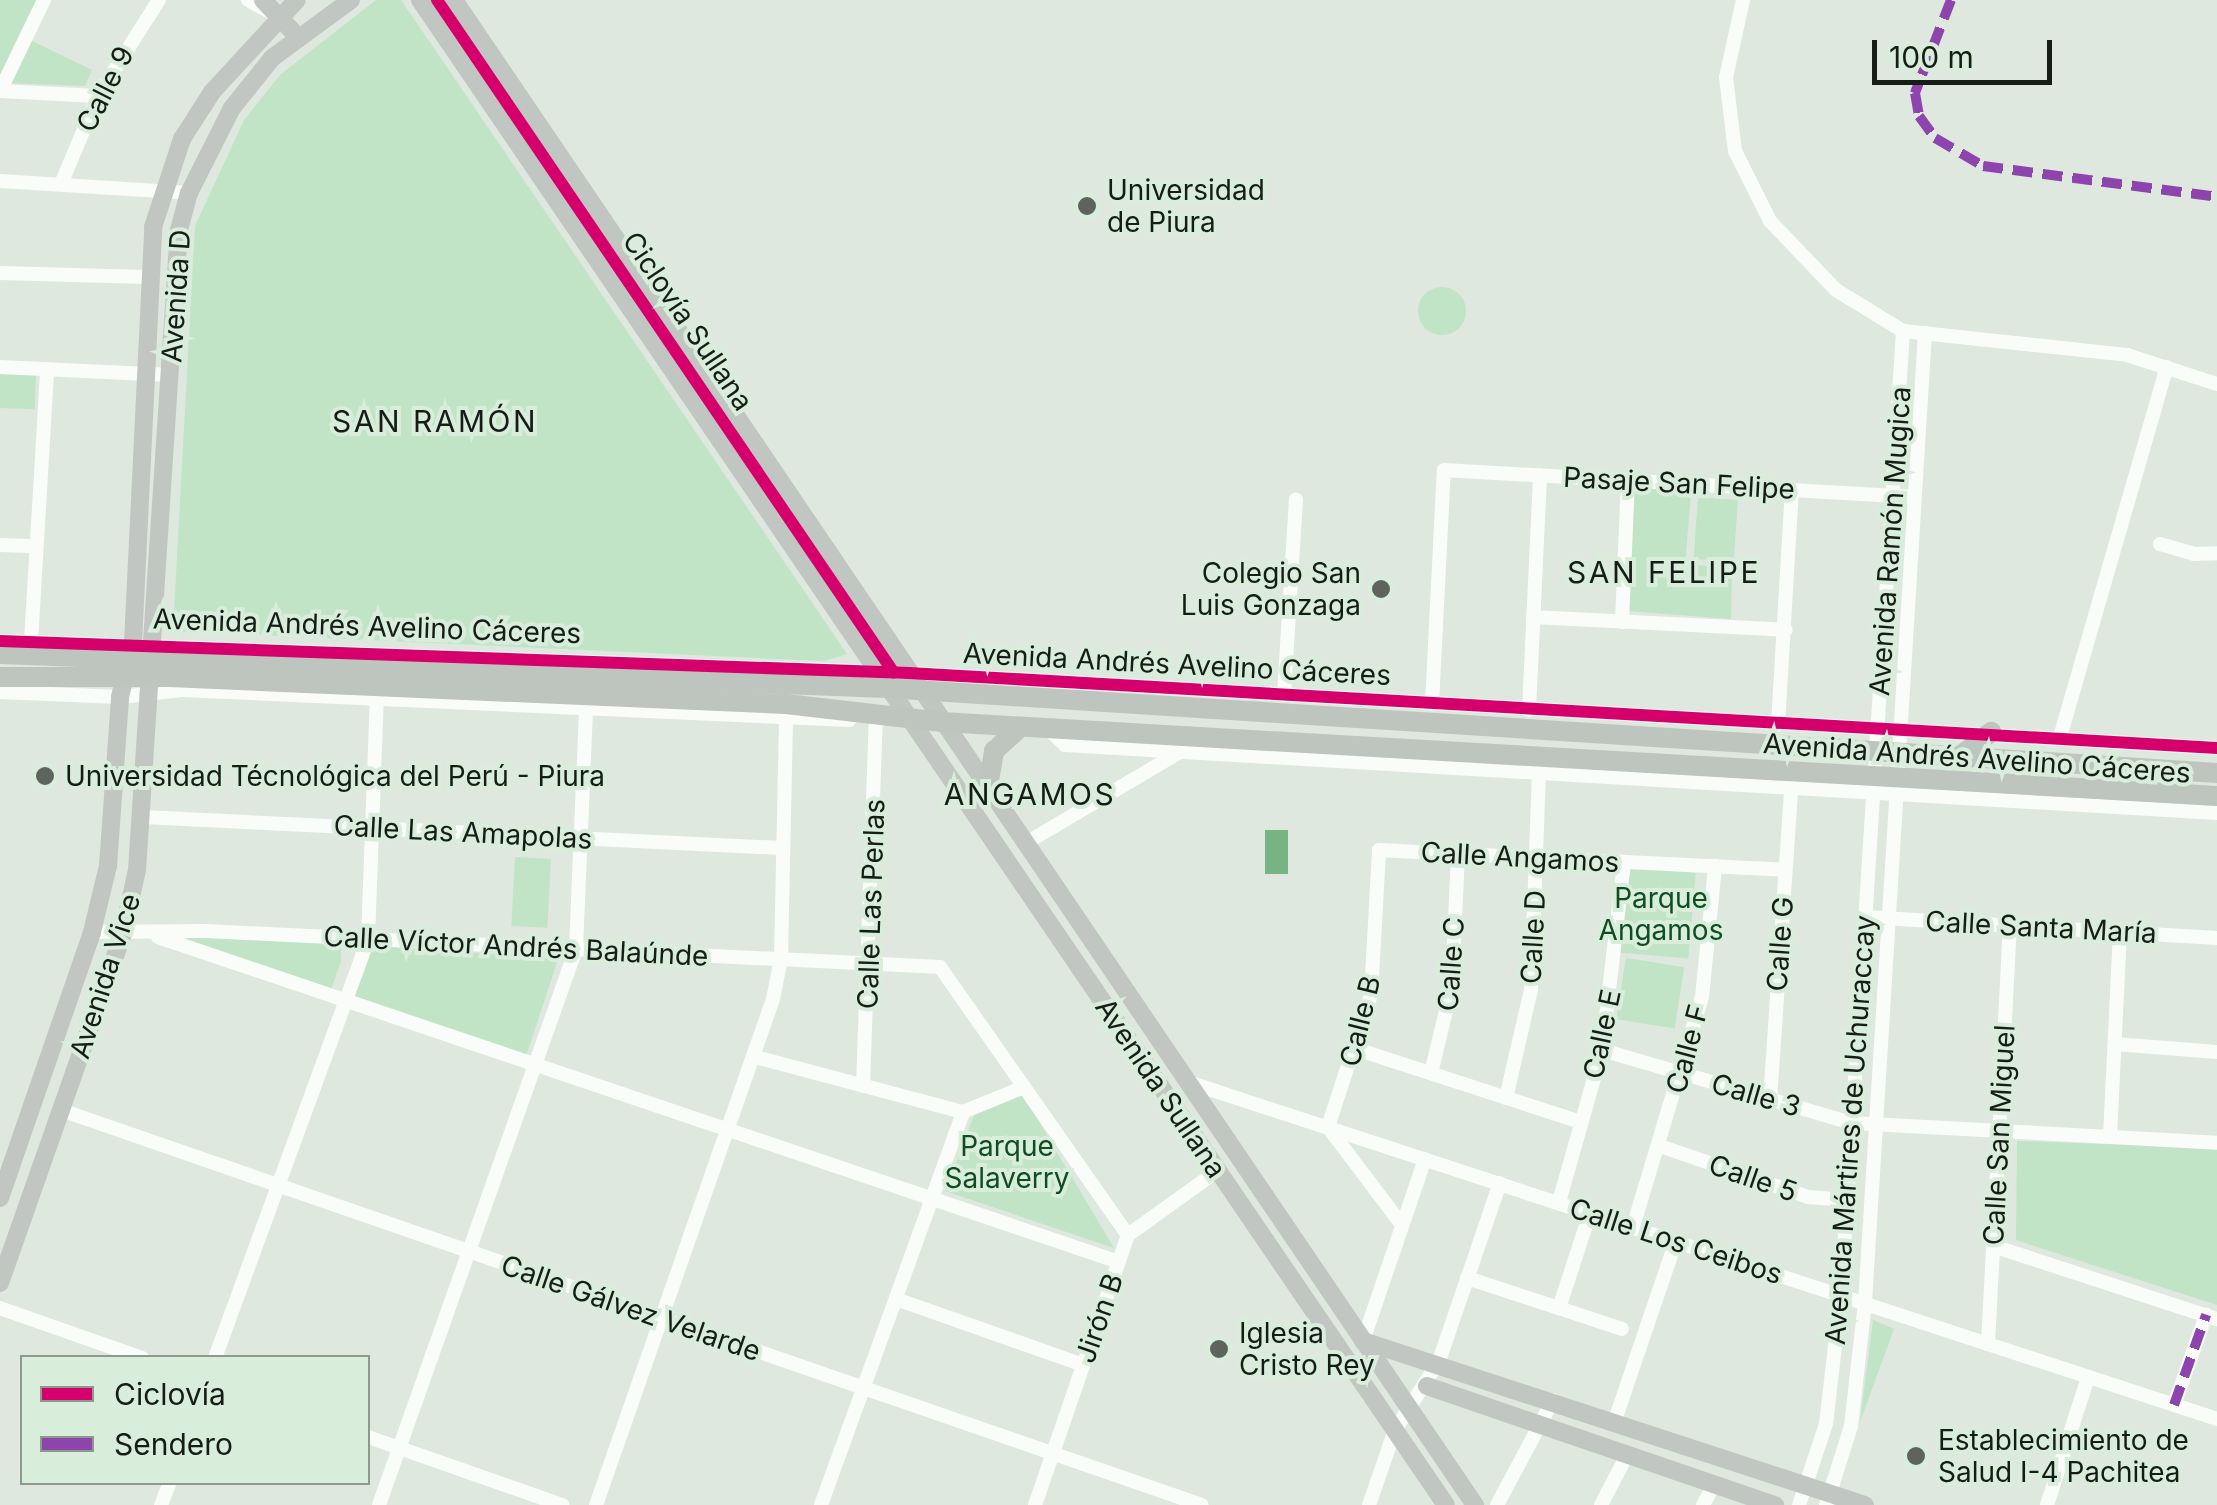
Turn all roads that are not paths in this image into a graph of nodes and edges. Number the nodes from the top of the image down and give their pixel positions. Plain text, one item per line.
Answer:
1 (44, 0) edge
2 (158, 0) edge
3 (248, 0) edge
4 (262, 0) edge
5 (297, 0) edge
6 (351, 0) edge
7 (420, 0) edge
8 (454, 0) edge
9 (1742, 0) edge
10 (278, 16) junction
11 (316, 21) junction
12 (298, 36) junction
13 (0, 91) edge
14 (98, 96) junction
15 (0, 182) edge
16 (61, 184) junction
17 (164, 187) junction
18 (189, 193) junction
19 (0, 273) edge
20 (148, 277) junction
21 (1904, 331) junction
22 (1926, 333) junction
23 (0, 367) edge
24 (2168, 367) junction
25 (47, 370) junction
26 (145, 374) junction
27 (170, 375) junction
28 (2217, 384) edge
29 (1540, 475) junction
30 (1628, 480) junction
31 (1792, 489) junction
32 (1893, 496) junction
33 (1914, 497) junction
34 (1296, 499) dead end
35 (0, 544) edge
36 (2160, 544) dead end
37 (36, 546) junction
38 (2217, 553) edge
39 (1533, 617) junction
40 (1622, 622) junction
41 (1786, 630) junction
42 (0, 640) edge
43 (31, 642) junction
44 (130, 650) junction
45 (156, 650) junction
46 (0, 654) edge
47 (909, 674) junction
48 (0, 677) edge
49 (880, 680) junction
50 (150, 685) junction
51 (121, 689) junction
52 (0, 692) edge
53 (923, 692) junction
54 (1284, 695) junction
55 (377, 697) junction
56 (1432, 704) junction
57 (586, 706) junction
58 (1529, 710) junction
59 (786, 711) junction
60 (909, 716) junction
61 (876, 722) junction
62 (942, 722) junction
63 (1778, 724) junction
64 (1898, 726) junction
65 (1021, 727) junction
66 (1047, 728) junction
67 (1991, 732) junction
68 (2060, 737) junction
69 (959, 745) junction
70 (1883, 745) junction
71 (2217, 748) edge
72 (1178, 752) junction
73 (1960, 757) junction
74 (940, 761) junction
75 (1539, 772) junction
76 (2217, 773) edge
77 (1884, 785) junction
78 (988, 786) junction
79 (1790, 789) junction
80 (2217, 796) edge
81 (2217, 814) edge
82 (143, 817) junction
83 (372, 828) junction
84 (581, 838) junction
85 (1026, 843) junction
86 (782, 848) junction
87 (1377, 852) joint
88 (1458, 854) junction
89 (1537, 858) junction
90 (1624, 862) junction
91 (1715, 866) junction
92 (1785, 870) junction
93 (1866, 917) junction
94 (1886, 918) junction
95 (2010, 926) junction
96 (206, 931) junction
97 (92, 932) junction
98 (2120, 932) junction
99 (123, 933) junction
100 (143, 934) junction
101 (2217, 938) edge
102 (368, 939) junction
103 (203, 949) junction
104 (576, 949) junction
105 (781, 959) junction
106 (872, 964) junction
107 (346, 998) junction
108 (2114, 1044) junction
109 (1356, 1049) junction
110 (1602, 1050) junction
111 (2217, 1052) edge
112 (756, 1057) junction
113 (537, 1063) junction
114 (1432, 1073) junction
115 (1682, 1074) junction
116 (1192, 1083) junction
117 (864, 1086) junction
118 (1024, 1087) junction
119 (1165, 1095) junction
120 (1506, 1098) junction
121 (1770, 1100) junction
122 (61, 1110) junction
123 (963, 1112) junction
124 (1582, 1122) junction
125 (1852, 1123) junction
126 (1878, 1124) junction
127 (1328, 1127) junction
128 (731, 1130) junction
129 (1999, 1131) junction
130 (2110, 1136) junction
131 (2217, 1143) edge
132 (1660, 1146) junction
133 (1426, 1159) junction
134 (1217, 1171) junction
135 (1500, 1183) junction
136 (278, 1185) junction
137 (0, 1198) edge
138 (932, 1198) junction
139 (1848, 1200) junction
140 (1559, 1202) junction
141 (1590, 1213) junction
142 (1402, 1225) junction
143 (1633, 1227) junction
144 (1128, 1235) junction
145 (1676, 1241) junction
146 (1993, 1246) junction
147 (471, 1252) junction
148 (1119, 1262) junction
149 (1467, 1278) junction
150 (0, 1283) edge
151 (1841, 1296) junction
152 (896, 1299) junction
153 (1865, 1304) junction
154 (0, 1308) edge
155 (1559, 1308) junction
156 (2211, 1317) edge
157 (663, 1319) junction
158 (1622, 1329) dead end
159 (1363, 1341) junction
160 (1988, 1344) junction
161 (133, 1355) edge
162 (216, 1355) edge
163 (1439, 1361) junction
164 (1083, 1366) junction
165 (2088, 1376) junction
166 (1427, 1386) junction
167 (864, 1388) junction
168 (1554, 1400) junction
169 (2174, 1405) junction
170 (1411, 1412) junction
171 (2217, 1419) edge
172 (1616, 1420) junction
173 (1541, 1425) junction
174 (1395, 1430) junction
175 (370, 1438) edge
176 (400, 1448) junction
177 (1053, 1454) junction
178 (1628, 1455) junction
179 (1714, 1484) junction
180 (1806, 1485) junction
181 (1828, 1499) edge
182 (379, 1505) edge
183 (562, 1505) edge
184 (596, 1505) edge
185 (821, 1505) edge
186 (1035, 1505) edge
187 (1202, 1505) edge
188 (1369, 1505) edge
189 (1446, 1505) edge
190 (1475, 1505) edge
191 (1497, 1505) edge
192 (1601, 1505) edge
193 (1704, 1505) edge
194 (1775, 1505) edge
195 (1798, 1505) edge
196 (1866, 1505) edge
197 (2047, 1505) edge

1 - 13 street
2 - 14 street, Calle 9
3 - 10 street
4 - 10 main road
5 - 10 main road, Avenida D
5 - 11 main road
6 - 11 main road, Avenida D
7 - 49 main road, Avenida Sullana
8 - 47 main road, Avenida Sullana
9 - 21 street
10 - 12 main road
10 - 17 main road, Avenida D
11 - 12 main road, Avenida D
12 - 18 main road, Avenida D
13 - 14 street
14 - 16 street, Calle 9
15 - 16 street
16 - 17 street
17 - 18 street
17 - 20 main road, Avenida D
18 - 27 main road, Avenida D
19 - 20 street
20 - 26 main road, Avenida D
21 - 22 street
21 - 32 street, Avenida Ramón Mugica
22 - 24 street
22 - 33 street, Avenida Ramón Mugica
23 - 25 street
24 - 28 street
24 - 68 street
25 - 26 street
25 - 37 street
26 - 27 street
26 - 44 main road, Avenida D
27 - 45 main road, Avenida D
29 - 30 street, Pasaje San Felipe
29 - 39 street
29 - 56 street, Pasaje San Felipe
30 - 31 street, Pasaje San Felipe
30 - 40 street
31 - 32 street, Pasaje San Felipe
31 - 41 street
32 - 33 street, Pasaje San Felipe
32 - 70 street, Avenida Ramón Mugica
33 - 64 street, Avenida Ramón Mugica
34 - 54 street
35 - 37 street
36 - 38 street
37 - 43 street
39 - 40 street
39 - 58 street
40 - 41 street
41 - 63 street
42 - 43 street
43 - 44 street
44 - 45 highway, Avenida Andrés Avelino Cáceres
44 - 46 highway, Avenida Andrés Avelino Cáceres
44 - 51 main road, Avenida Vice
45 - 49 highway, Avenida Andrés Avelino Cáceres
45 - 50 main road, Avenida Vice
47 - 49 street, Avenida Andrés Avelino Cáceres
47 - 53 main road, Avenida Sullana
47 - 54 street, Avenida Andrés Avelino Cáceres
48 - 51 highway, Avenida Andrés Avelino Cáceres
49 - 53 highway, Avenida Andrés Avelino Cáceres
49 - 60 main road, Avenida Sullana
50 - 51 highway, Avenida Andrés Avelino Cáceres
50 - 55 street, Avenida Andrés Avelino Cáceres
50 - 59 highway, Avenida Andrés Avelino Cáceres
50 - 82 main road, Avenida Vice
51 - 52 street
51 - 97 main road, Avenida Vice
53 - 62 main road, Avenida Sullana
53 - 70 highway, Avenida Andrés Avelino Cáceres
54 - 56 street, Avenida Andrés Avelino Cáceres
55 - 57 street, Avenida Andrés Avelino Cáceres
55 - 83 street
56 - 58 street, Avenida Andrés Avelino Cáceres
57 - 59 street, Avenida Andrés Avelino Cáceres
57 - 84 street
58 - 63 street, Avenida Andrés Avelino Cáceres
59 - 60 highway, Avenida Andrés Avelino Cáceres
59 - 61 street, Avenida Andrés Avelino Cáceres
59 - 86 street
60 - 61 street, Avenida Andrés Avelino Cáceres
60 - 62 highway, Avenida Andrés Avelino Cáceres
60 - 74 main road, Avenida Sullana
61 - 106 street, Calle Las Perlas
62 - 65 highway, Avenida Andrés Avelino Cáceres
62 - 69 main road, Avenida Sullana
63 - 70 street, Avenida Andrés Avelino Cáceres
64 - 67 street, Avenida Andrés Avelino Cáceres
64 - 70 street, Avenida Ramón Mugica
64 - 70 street, Avenida Andrés Avelino Cáceres
65 - 66 highway, Avenida Andrés Avelino Cáceres
65 - 78 highway
66 - 72 street, Avenida Andrés Avelino Cáceres
66 - 77 highway, Avenida Andrés Avelino Cáceres
67 - 68 street, Avenida Andrés Avelino Cáceres
67 - 73 highway
68 - 71 street, Avenida Andrés Avelino Cáceres
69 - 74 main road
69 - 78 main road, Avenida Sullana
70 - 73 highway, Avenida Andrés Avelino Cáceres
70 - 77 street, Avenida Mártires de Uchuraccay
72 - 75 street, Avenida Andrés Avelino Cáceres
72 - 85 street
73 - 76 highway, Avenida Andrés Avelino Cáceres
74 - 119 main road, Avenida Sullana
75 - 79 street, Avenida Andrés Avelino Cáceres
75 - 89 street, Calle D
77 - 79 street, Avenida Andrés Avelino Cáceres
77 - 80 highway, Avenida Andrés Avelino Cáceres
77 - 81 street, Avenida Andrés Avelino Cáceres
77 - 93 street, Avenida Mártires de Uchuraccay
77 - 94 street, Avenida Mártires de Uchuraccay
78 - 85 main road, Avenida Sullana
79 - 92 street, Calle G
82 - 83 street, Calle Las Amapolas
82 - 99 main road, Avenida Vice
83 - 84 street, Calle Las Amapolas
83 - 102 street
84 - 86 street, Calle Las Amapolas
84 - 104 street
85 - 116 main road, Avenida Sullana
86 - 105 street
87 - 88 street, Calle Angamos
87 - 109 street, Calle B
88 - 89 street, Calle Angamos
88 - 114 street, Calle C
89 - 90 street, Calle Angamos
89 - 120 street, Calle D
90 - 91 street, Calle Angamos
90 - 110 street, Calle E
91 - 92 street, Calle Angamos
91 - 115 street, Calle F
92 - 121 street, Calle G
93 - 94 street, Calle Santa María
93 - 125 street, Avenida Mártires de Uchuraccay
94 - 95 street, Calle Santa María
94 - 126 street, Avenida Mártires de Uchuraccay
95 - 98 street, Calle Santa María
95 - 129 street, Calle San Miguel
96 - 100 street, Calle Víctor Andrés Balaúnde
96 - 102 street, Calle Víctor Andrés Balaúnde
96 - 103 street
97 - 99 street, Calle Víctor Andrés Balaúnde
97 - 137 main road, Avenida Vice
98 - 101 street, Calle Santa María
98 - 108 street
99 - 100 street, Calle Víctor Andrés Balaúnde
99 - 122 main road, Avenida Vice
100 - 103 street
102 - 104 street, Calle Víctor Andrés Balaúnde
102 - 107 street
103 - 107 street
104 - 105 street, Calle Víctor Andrés Balaúnde
104 - 113 street
105 - 106 street, Calle Víctor Andrés Balaúnde
105 - 112 street
106 - 117 street, Calle Las Perlas
106 - 118 street, Calle Víctor Andrés Balaúnde
107 - 113 street
107 - 136 street
108 - 111 street
108 - 130 street
109 - 114 street
109 - 127 street, Calle B
110 - 115 street, Calle 3
110 - 124 street, Calle E
112 - 117 street
112 - 128 street
113 - 128 street
113 - 147 street
114 - 120 street
115 - 121 street, Calle 3
115 - 132 street, Calle F
116 - 119 main road
116 - 127 street, Calle Los Ceibos
116 - 159 main road, Avenida Sullana
117 - 123 street
118 - 123 street
118 - 144 street
119 - 134 main road, Avenida Sullana
120 - 124 street
121 - 125 street, Calle 3
122 - 136 street, Calle Gálvez Velarde
122 - 150 main road, Avenida Vice
123 - 138 street
124 - 140 street, Calle E
125 - 126 street, Calle 3
125 - 139 street, Avenida Mártires de Uchuraccay
126 - 129 street, Calle 3
126 - 153 street, Avenida Mártires de Uchuraccay
127 - 133 street, Calle Los Ceibos
127 - 142 street
128 - 138 street
128 - 157 street
129 - 130 street, Calle 3
129 - 146 street, Calle San Miguel
130 - 131 street, Calle 3
132 - 139 street, Calle 5
132 - 143 street, Calle F
133 - 135 street, Calle Los Ceibos
133 - 142 street
134 - 144 street
134 - 174 main road, Avenida Sullana
135 - 140 street, Calle Los Ceibos
135 - 149 street
136 - 147 street, Calle Gálvez Velarde
136 - 162 street
138 - 148 street
138 - 152 street
139 - 151 street, Avenida Mártires de Uchuraccay
140 - 141 street, Calle Los Ceibos
141 - 143 street, Calle Los Ceibos
141 - 155 street
142 - 159 street
143 - 145 street, Calle Los Ceibos
144 - 148 street, Jirón B
145 - 151 street, Calle Los Ceibos
145 - 172 street
146 - 156 street
146 - 160 street, Calle San Miguel
147 - 157 street, Calle Gálvez Velarde
147 - 176 street
148 - 164 street, Jirón B
149 - 155 street
149 - 163 street
151 - 153 street, Calle Los Ceibos
151 - 180 street, Avenida Mártires de Uchuraccay
152 - 164 street
152 - 167 street
153 - 160 street, Calle Los Ceibos
153 - 181 street, Avenida Mártires de Uchuraccay
154 - 161 street
155 - 158 street
156 - 169 street
157 - 167 street, Calle Gálvez Velarde
157 - 184 street
159 - 163 main road
159 - 170 main road, Avenida Sullana
160 - 165 street, Calle Los Ceibos
163 - 166 street
163 - 168 main road
164 - 177 street, Jirón B
165 - 169 street, Calle Los Ceibos
165 - 197 street
166 - 170 street
166 - 173 main road
167 - 177 street, Calle Gálvez Velarde
167 - 185 street
168 - 172 main road
168 - 173 street
169 - 171 street, Calle Los Ceibos
170 - 174 street
170 - 190 main road, Avenida Sullana
172 - 180 main road
173 - 178 main road
173 - 191 street
174 - 188 street
174 - 189 main road, Avenida Sullana
175 - 176 street
176 - 182 street
176 - 183 street
177 - 186 street, Jirón B
177 - 187 street, Calle Gálvez Velarde
178 - 179 main road
178 - 192 street
179 - 193 street
179 - 194 main road
180 - 181 main road
180 - 195 street, Avenida Mártires de Uchuraccay
181 - 196 main road

